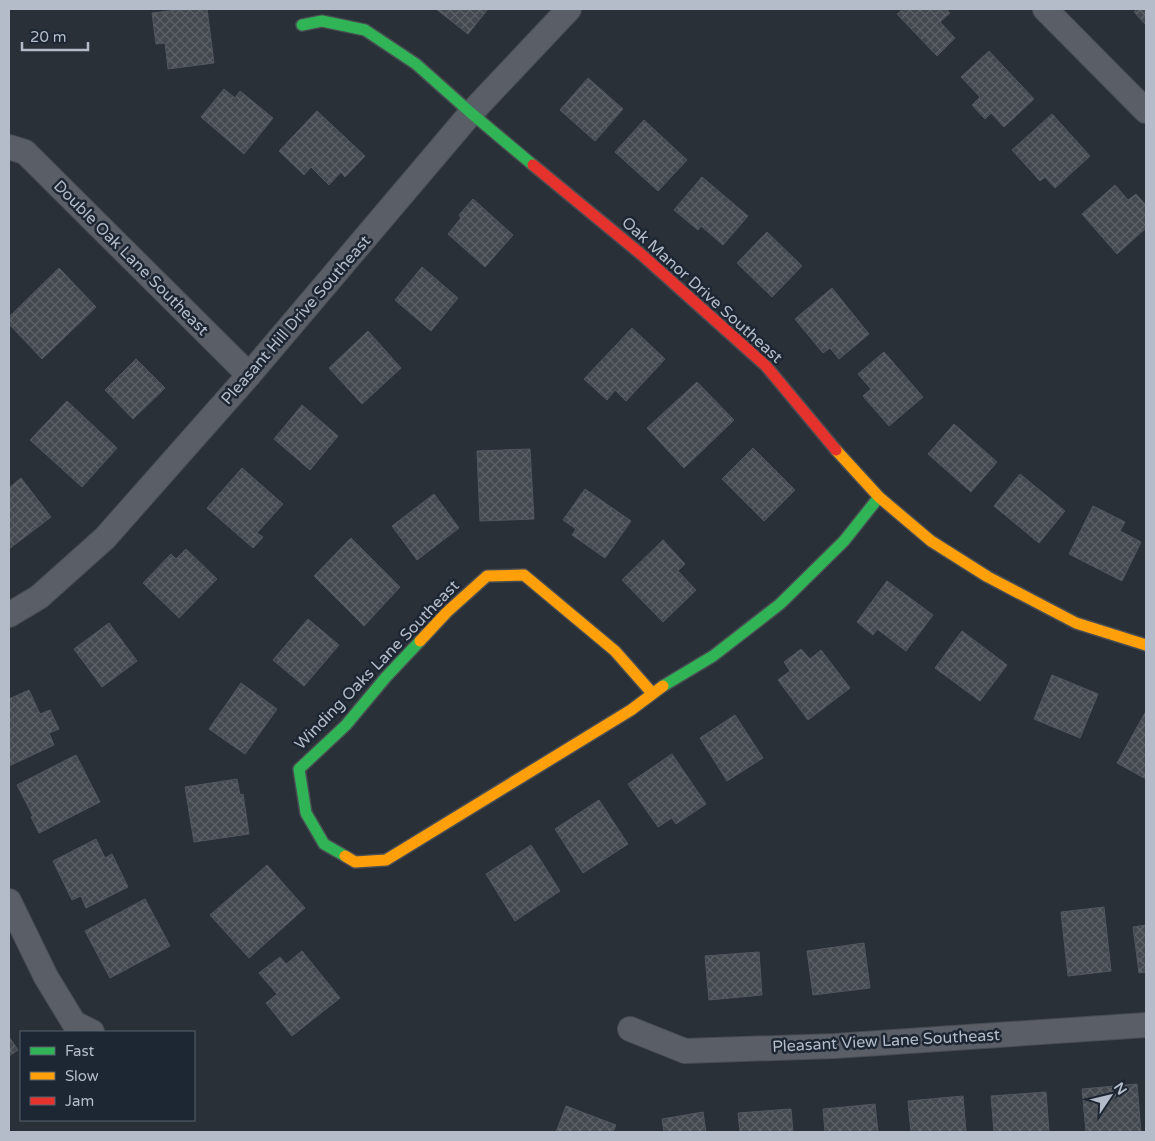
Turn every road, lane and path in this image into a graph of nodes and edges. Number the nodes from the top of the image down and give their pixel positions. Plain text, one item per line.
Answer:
1 (568, 9) edge
2 (1045, 9) edge
3 (302, 25) dead end
4 (1146, 111) edge
5 (471, 113) junction
6 (9, 147) edge
7 (248, 376) junction
8 (878, 497) junction
9 (9, 616) edge
10 (1146, 645) edge
11 (652, 693) junction
12 (9, 901) edge
13 (1146, 1025) edge
14 (630, 1029) dead end
15 (90, 1031) edge

1 - 5 street, Pleasant Hill Drive Southeast
2 - 4 street
3 - 5 street, Oak Manor Drive Southeast
5 - 7 street, Pleasant Hill Drive Southeast
5 - 8 street, Oak Manor Drive Southeast
6 - 7 street, Double Oak Lane Southeast
7 - 9 street, Pleasant Hill Drive Southeast
8 - 10 street, Oak Manor Drive Southeast
8 - 11 street, Winding Oaks Lane Southeast
11 - 11 street, Winding Oaks Lane Southeast
12 - 15 street
13 - 14 street, Pleasant View Lane Southeast

